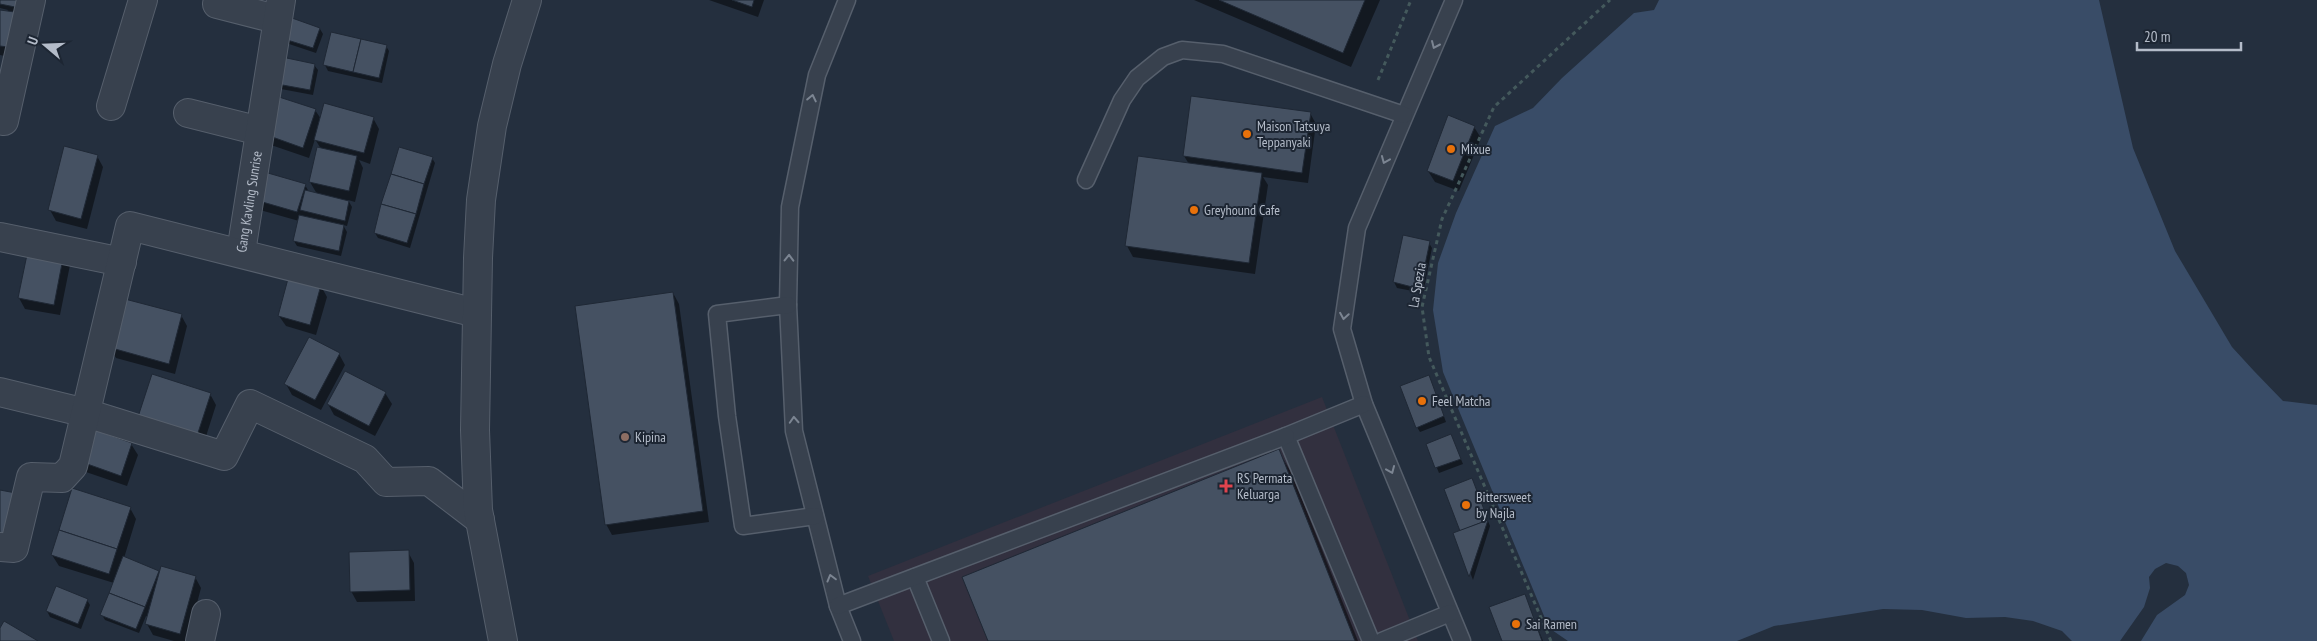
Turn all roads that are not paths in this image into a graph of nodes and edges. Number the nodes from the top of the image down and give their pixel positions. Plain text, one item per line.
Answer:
1 (31, 0) edge
2 (143, 0) edge
3 (527, 0) edge
4 (847, 0) edge
5 (1454, 0) edge
6 (217, 4) dead end
7 (279, 10) edge
8 (111, 106) dead end
9 (188, 113) dead end
10 (1404, 115) junction
11 (4, 121) dead end
12 (260, 131) junction
13 (1086, 180) dead end
14 (0, 238) edge
15 (241, 252) junction
16 (122, 262) junction
17 (788, 305) junction
18 (476, 312) junction
19 (0, 392) edge
20 (1364, 404) junction
21 (86, 412) junction
22 (1286, 436) junction
23 (815, 516) junction
24 (480, 520) junction
25 (0, 547) edge
26 (915, 577) junction
27 (838, 606) junction
28 (1450, 613) junction
29 (206, 614) dead end
30 (200, 641) edge
31 (503, 641) edge
32 (852, 641) edge
33 (940, 641) edge
34 (1370, 641) edge
35 (1382, 641) edge
36 (1462, 641) edge

1 - 11 street
2 - 8 street
3 - 18 street
17 -> 4 lane
5 -> 10 lane
6 - 7 street
7 - 12 street, Gang Kavling Sunrise
9 - 12 street
10 - 13 lane
10 -> 20 lane
12 - 15 street, Gang Kavling Sunrise
14 - 16 street
15 - 16 street
15 - 18 street, Gang Kavling Sunrise
16 - 21 street
23 -> 17 lane
17 - 23 lane
18 - 24 street
19 - 21 street
20 - 22 lane
20 -> 28 lane
21 - 24 street
21 - 25 street
22 - 26 lane
22 - 34 lane
27 -> 23 lane
24 - 31 street
26 - 27 lane
26 - 33 lane
27 - 32 lane
28 - 35 lane
28 - 36 lane
29 - 30 street

